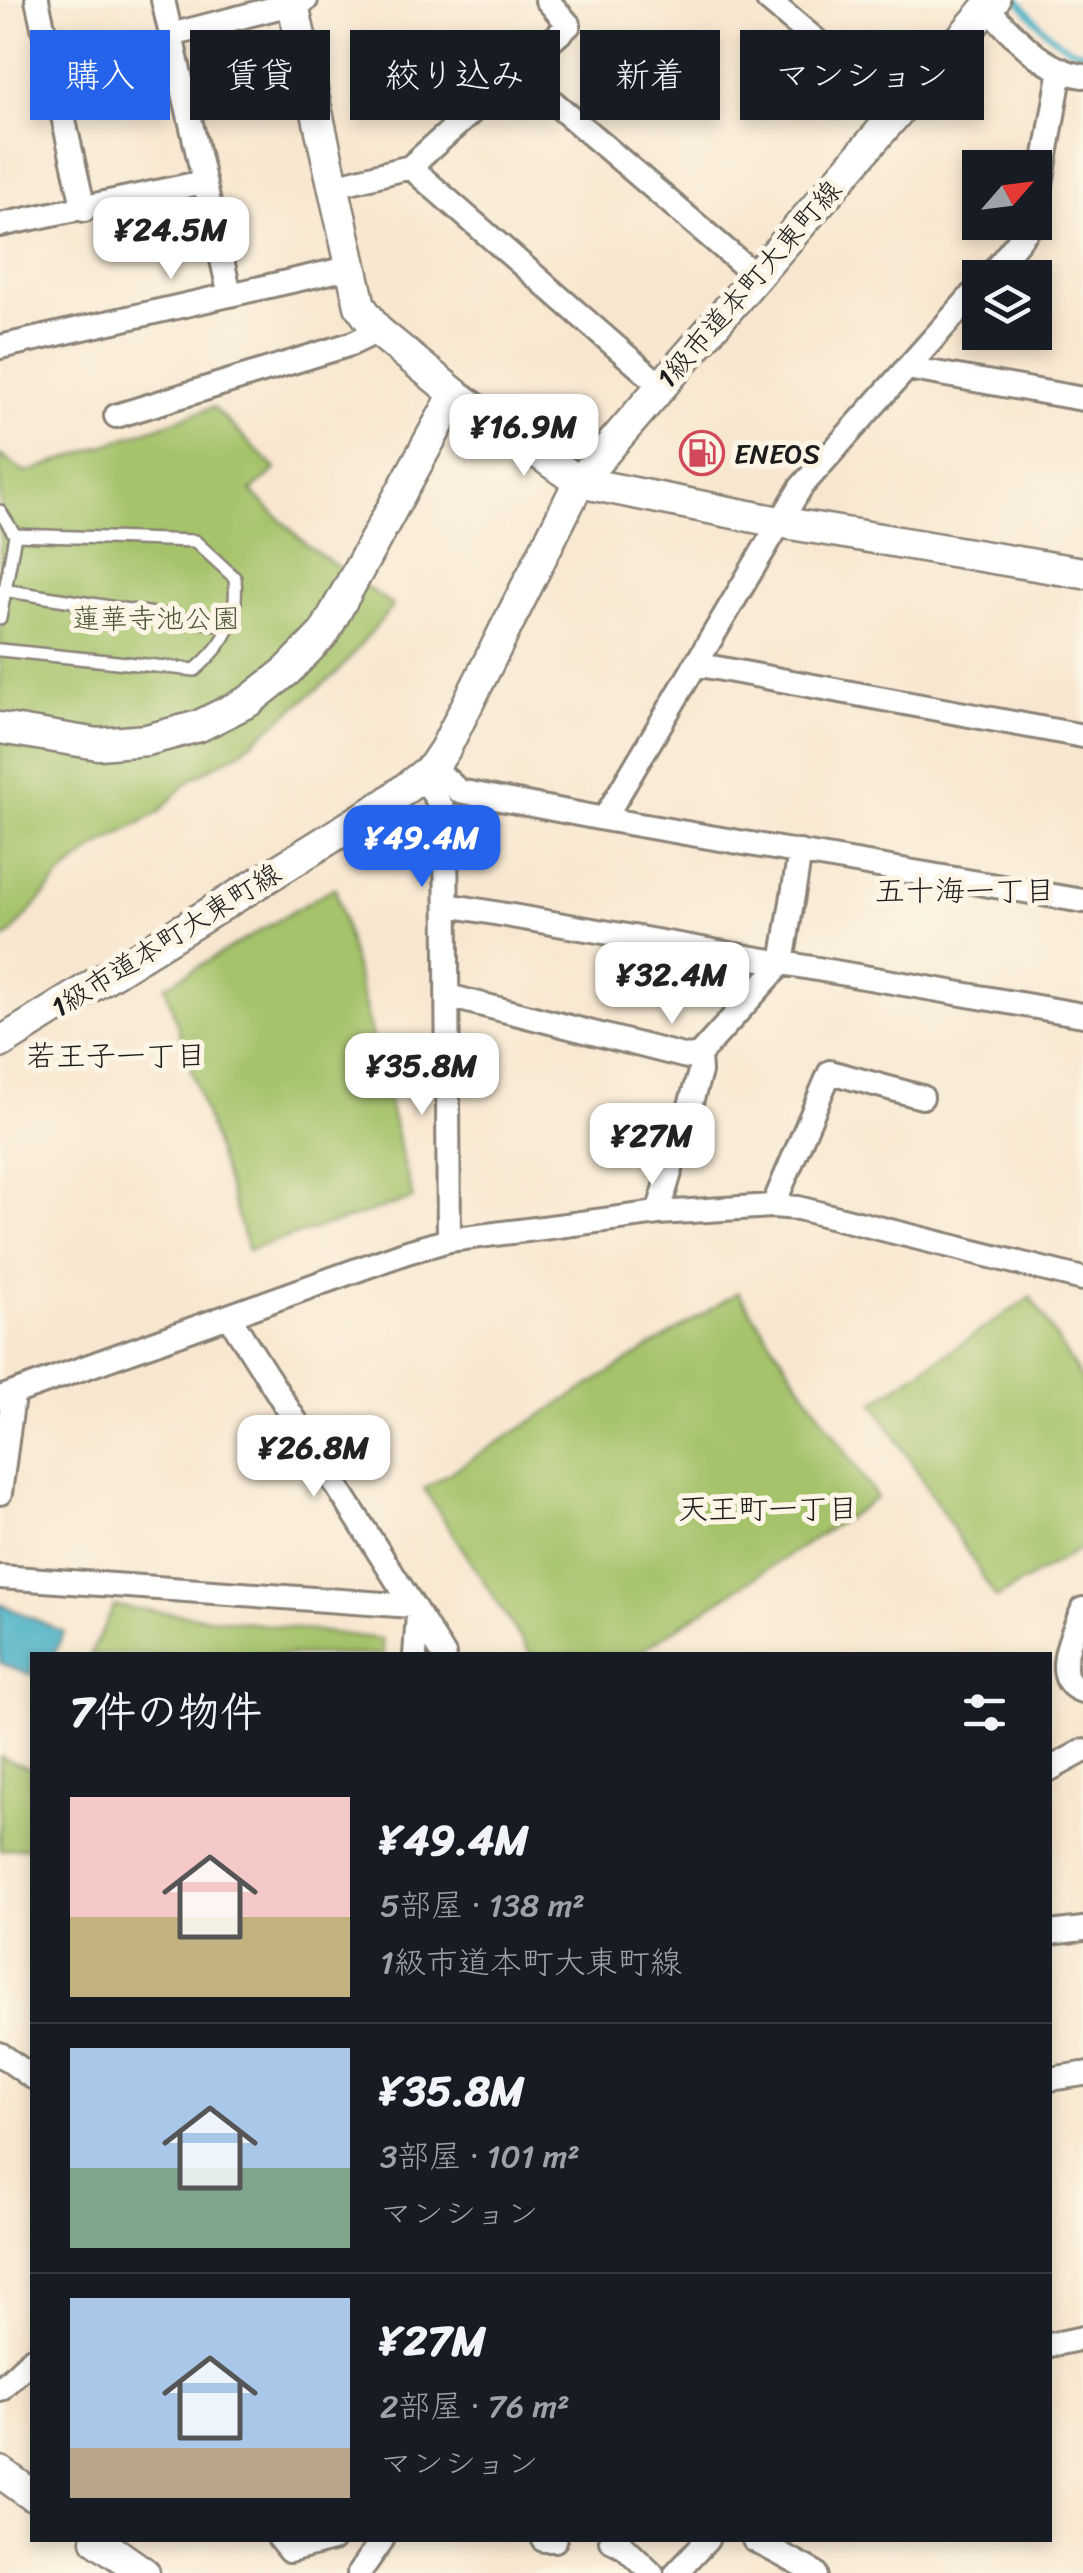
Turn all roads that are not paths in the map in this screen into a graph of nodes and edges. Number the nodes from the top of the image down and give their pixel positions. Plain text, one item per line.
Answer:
1 (37, 0) edge
2 (163, 0) edge
3 (547, 0) edge
4 (768, 0) edge
5 (297, 1) edge
6 (981, 6) edge
7 (804, 30) edge
8 (962, 30) edge
9 (560, 32) edge
10 (171, 35) junction
11 (1072, 72) edge
12 (560, 108) edge
13 (462, 120) edge
14 (890, 120) edge
15 (1052, 153) edge
16 (410, 167) junction
17 (204, 182) junction
18 (334, 186) junction
19 (84, 210) junction
20 (0, 225) edge
21 (1019, 240) edge
22 (1003, 260) edge
23 (353, 267) junction
24 (756, 276) junction
25 (230, 295) junction
26 (962, 306) edge
27 (378, 332) junction
28 (0, 347) edge
29 (907, 368) junction
30 (661, 386) junction
31 (455, 394) junction
32 (1083, 398) edge
33 (116, 416) dead end
34 (580, 482) junction
35 (0, 511) edge
36 (778, 522) junction
37 (15, 535) junction
38 (1083, 573) edge
39 (3, 590) junction
40 (0, 618) edge
41 (229, 626) junction
42 (0, 650) edge
43 (694, 664) junction
44 (0, 728) edge
45 (1083, 736) edge
46 (428, 771) junction
47 (604, 819) junction
48 (800, 852) junction
49 (1083, 901) edge
50 (448, 905) junction
51 (782, 963) junction
52 (448, 996) junction
53 (1083, 1015) edge
54 (0, 1043) edge
55 (700, 1055) junction
56 (922, 1096) dead end
57 (773, 1206) junction
58 (658, 1213) junction
59 (449, 1240) junction
60 (1080, 1275) edge
61 (229, 1316) junction
62 (6, 1397) edge
63 (0, 1492) edge
64 (0, 1577) edge
65 (1083, 1609) edge
66 (415, 1611) junction
67 (415, 1652) edge
68 (442, 1652) edge
69 (1083, 1691) edge
70 (1083, 1751) edge
71 (1052, 1768) edge
72 (1083, 1929) edge
73 (1052, 1933) edge
74 (0, 2054) edge
75 (1083, 2074) edge
76 (30, 2076) edge
77 (1052, 2078) edge
78 (1083, 2338) edge
79 (1052, 2344) edge
80 (30, 2361) edge
81 (0, 2389) edge
82 (0, 2472) edge
83 (30, 2494) edge
84 (99, 2542) edge
85 (282, 2542) edge
86 (324, 2542) edge
87 (615, 2542) edge
88 (705, 2542) edge
89 (758, 2542) edge
90 (376, 2543) edge
91 (132, 2570) edge
92 (359, 2573) edge
93 (652, 2573) edge
94 (676, 2573) edge
95 (816, 2573) edge

1 - 19 street
2 - 10 street
3 - 9 street
4 - 7 street
5 - 10 street
5 - 18 street
6 - 8 street, 1級市道本町大東町線
6 - 11 street
10 - 17 street
11 - 15 street
12 - 24 street
13 - 16 street
14 - 24 street, 1級市道本町大東町線
16 - 18 street
16 - 30 street
17 - 19 street
17 - 25 street
18 - 23 street
19 - 20 street
21 - 22 street
23 - 25 street
23 - 27 street
24 - 30 street, 1級市道本町大東町線
25 - 28 street
26 - 29 street
27 - 31 street
27 - 33 street
29 - 32 street
29 - 36 street
30 - 34 street, 1級市道本町大東町線
31 - 34 street
31 - 44 street
34 - 36 street
34 - 46 street, 1級市道本町大東町線
35 - 37 lane
36 - 38 street
36 - 43 street
37 - 39 lane
37 - 41 lane
39 - 40 lane
39 - 41 lane
41 - 42 lane
43 - 45 street
43 - 47 street
46 - 47 street
46 - 50 street
46 - 54 street, 1級市道本町大東町線
47 - 48 street
48 - 49 street
48 - 51 street
50 - 51 street
50 - 52 street
51 - 53 street
51 - 55 street
52 - 55 street
52 - 59 street
55 - 58 street
56 - 57 street
57 - 58 street
57 - 60 street
58 - 59 street
59 - 61 street
61 - 62 street
61 - 66 street
62 - 63 street
64 - 66 street
65 - 69 street
66 - 67 street
66 - 68 street
70 - 71 street
72 - 73 street
74 - 76 street
75 - 77 street
78 - 79 street
80 - 81 street
82 - 83 street
84 - 91 street
85 - 86 street
87 - 93 street
88 - 94 street
89 - 95 street
90 - 92 street

